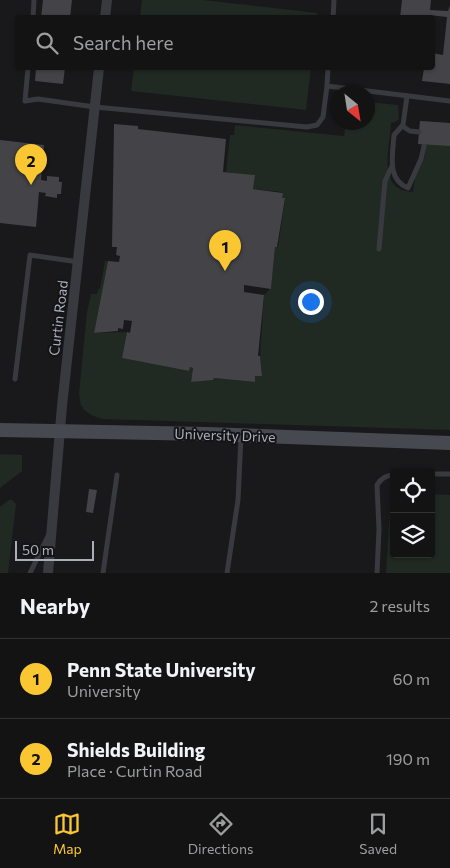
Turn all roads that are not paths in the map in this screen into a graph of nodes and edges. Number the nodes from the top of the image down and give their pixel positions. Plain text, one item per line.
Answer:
1 (34, 0) edge
2 (107, 0) edge
3 (334, 0) edge
4 (33, 15) edge
5 (105, 15) edge
6 (333, 15) edge
7 (28, 70) edge
8 (99, 70) edge
9 (328, 70) edge
10 (327, 86) junction
11 (330, 86) edge
12 (375, 93) edge
13 (407, 96) junction
14 (450, 101) edge
15 (95, 107) junction
16 (402, 126) junction
17 (419, 132) dead end
18 (424, 146) dead end
19 (392, 166) junction
20 (379, 249) dead end
21 (79, 262) junction
22 (15, 379) dead end
23 (0, 430) edge
24 (60, 432) junction
25 (241, 436) junction
26 (450, 443) edge
27 (435, 474) edge
28 (450, 474) edge
29 (117, 475) dead end
30 (390, 476) edge
31 (52, 529) junction
32 (30, 573) edge
33 (48, 573) edge
34 (103, 573) edge
35 (227, 573) edge
36 (377, 573) edge

1 - 4 lane
2 - 5 street
3 - 6 lane
7 - 15 lane
8 - 15 street, Curtin Road
9 - 10 lane
10 - 11 lane
10 - 15 lane
12 - 13 lane
13 - 14 lane
13 - 16 lane
15 - 21 street, Curtin Road
16 - 17 lane
16 - 19 lane
18 - 19 lane
19 - 20 lane
21 - 22 lane
21 - 24 street, Curtin Road
23 - 24 main road, University Drive
24 - 25 main road, University Drive
24 - 31 street, Curtin Road
25 - 26 main road, University Drive
25 - 35 lane
27 - 28 lane
29 - 34 lane
30 - 36 lane
31 - 32 lane
31 - 33 street, Curtin Road

